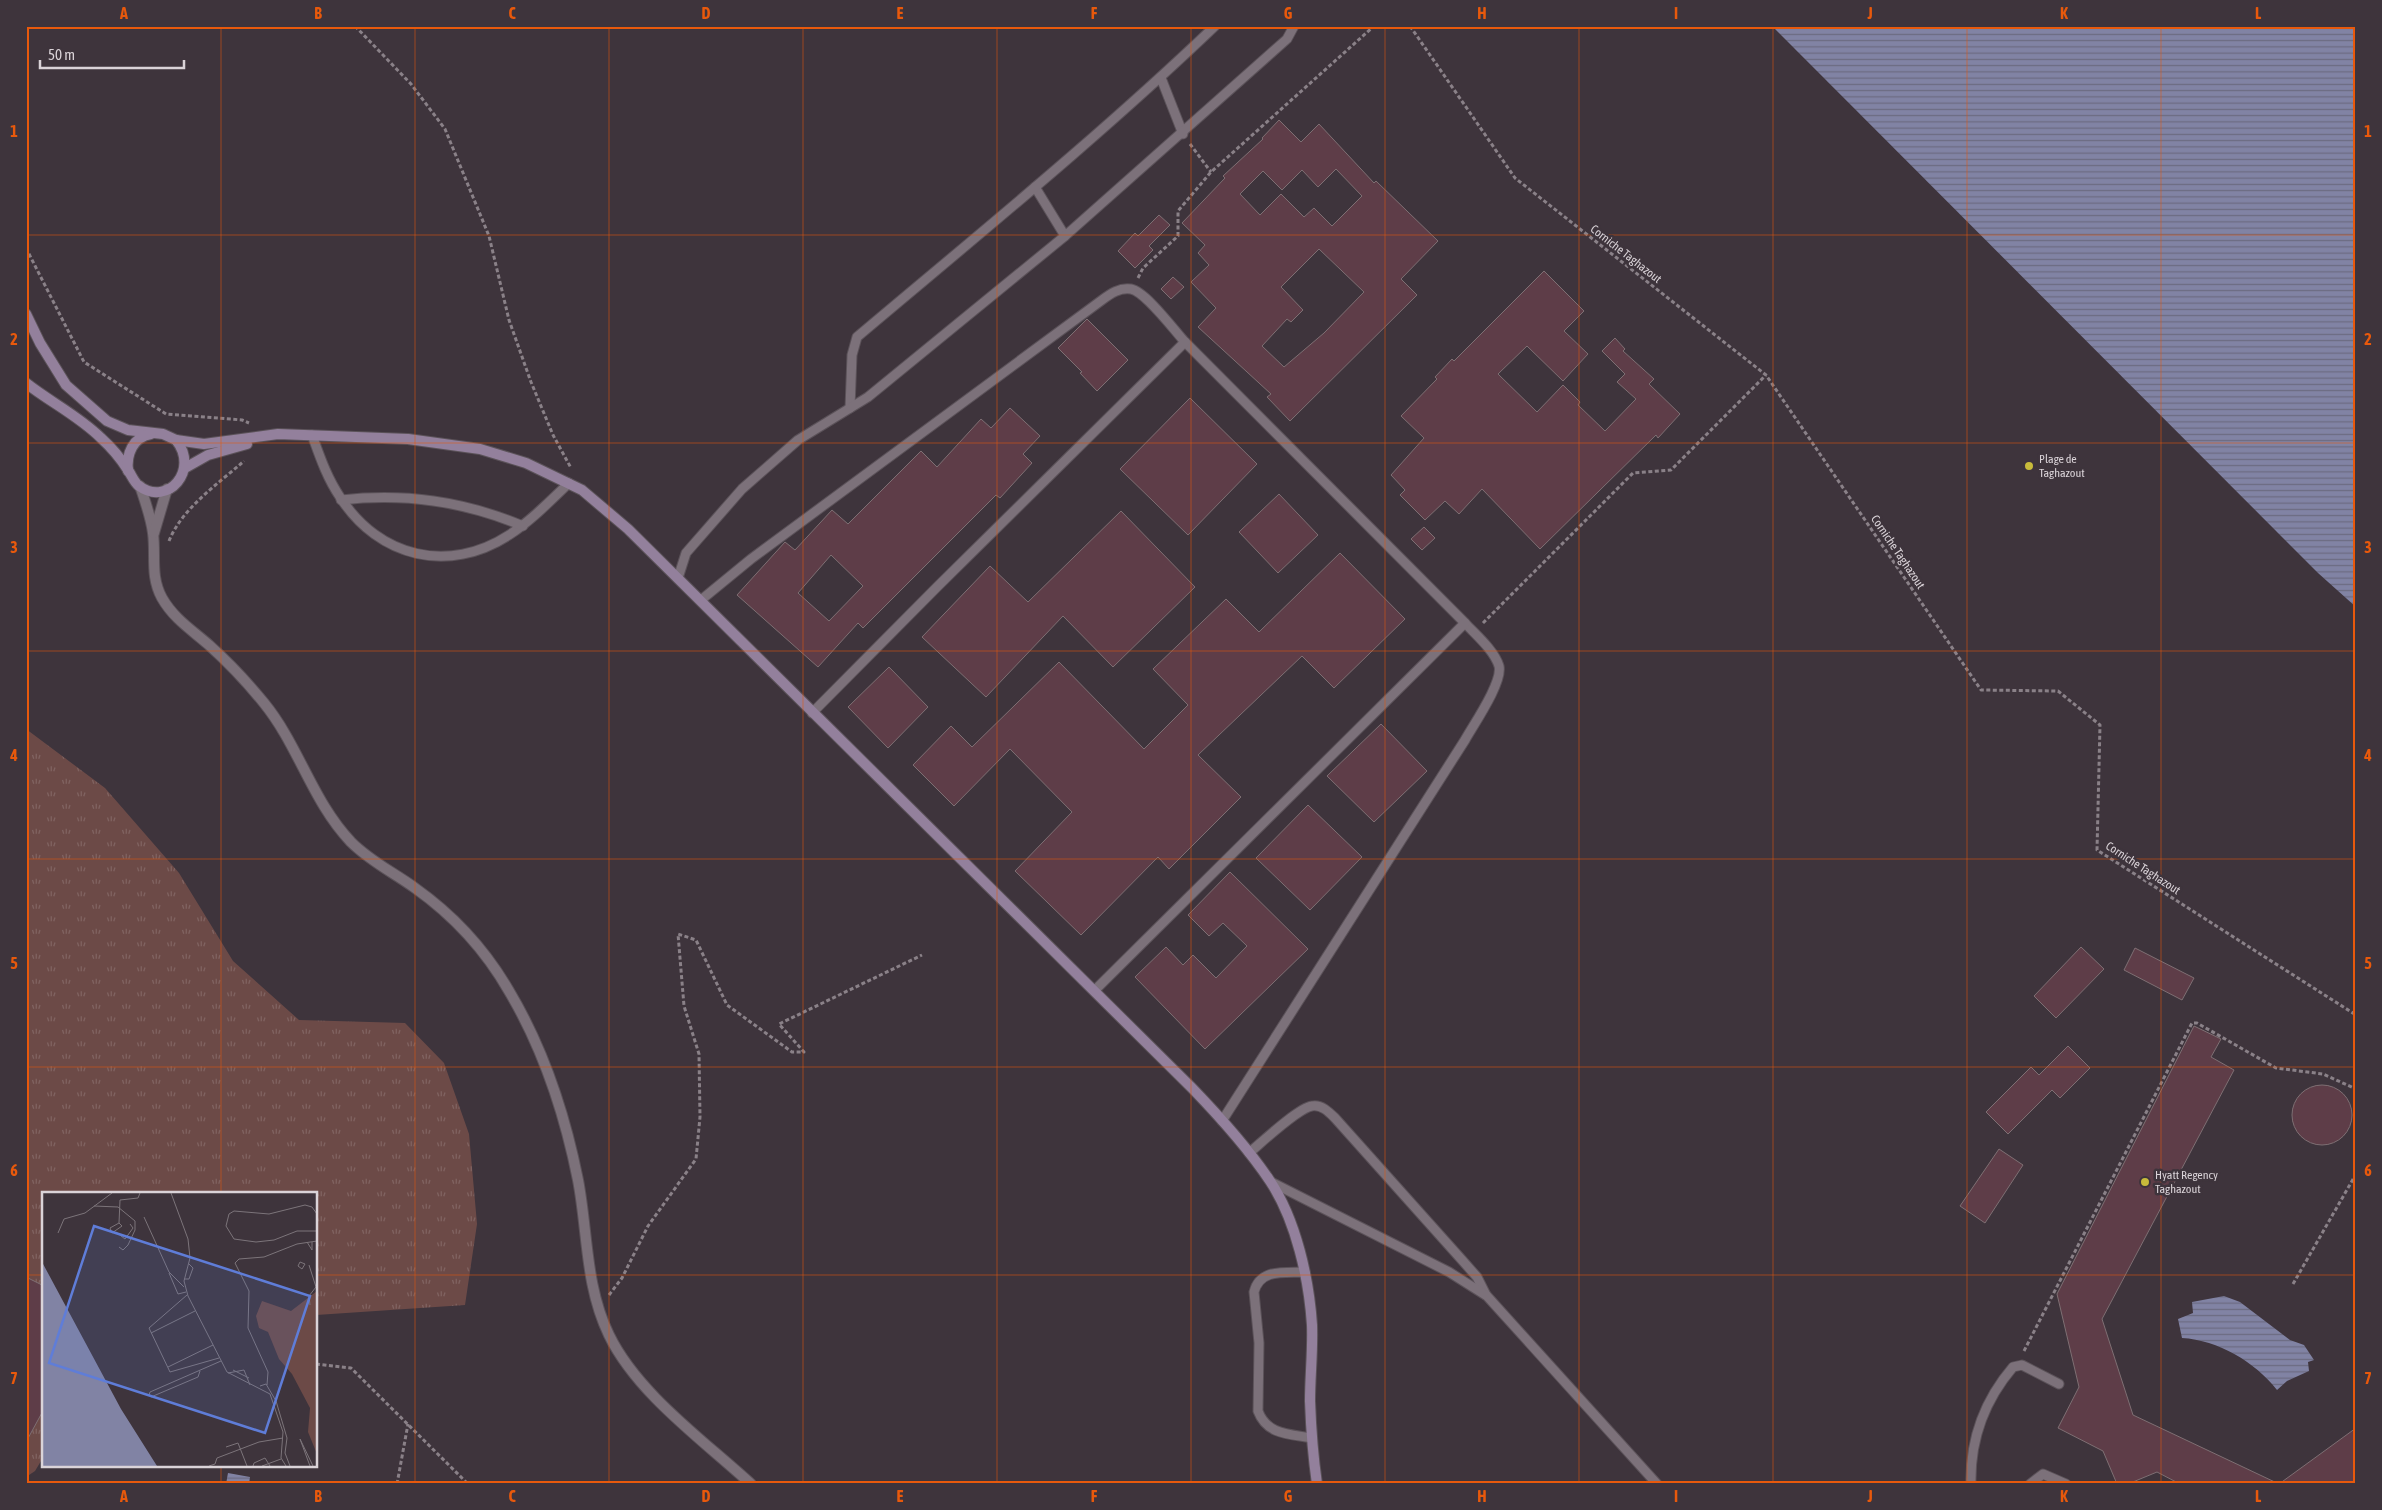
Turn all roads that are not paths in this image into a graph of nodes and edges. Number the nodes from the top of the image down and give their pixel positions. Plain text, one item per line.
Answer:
1 (1215, 26) edge
2 (1294, 26) edge
3 (1161, 78) junction
4 (1182, 134) junction
5 (1035, 187) junction
6 (1065, 236) junction
7 (26, 314) edge
8 (1185, 342) junction
9 (26, 383) edge
10 (850, 408) junction
11 (156, 434) junction
12 (278, 434) junction
13 (312, 435) junction
14 (176, 440) junction
15 (185, 468) junction
16 (128, 470) junction
17 (569, 483) junction
18 (140, 486) junction
19 (167, 489) junction
20 (341, 500) junction
21 (523, 526) junction
22 (154, 534) junction
23 (678, 578) junction
24 (701, 600) junction
25 (1465, 623) junction
26 (812, 713) junction
27 (1094, 992) junction
28 (1222, 1121) junction
29 (1249, 1153) junction
30 (1271, 1182) junction
31 (1305, 1272) junction
32 (1487, 1296) junction
33 (2059, 1384) dead end
34 (1312, 1438) junction
35 (751, 1484) edge
36 (1317, 1484) edge
37 (1657, 1484) edge
38 (1971, 1484) edge
39 (2030, 1484) edge
40 (2066, 1484) edge

1 - 3 lane
2 - 4 lane
3 - 4 lane
3 - 5 lane
4 - 6 lane
5 - 6 lane
5 - 10 lane
6 - 10 lane
7 - 11 street
8 - 24 lane
8 - 25 lane
8 - 26 lane
9 - 16 street
10 - 23 lane
11 - 14 street
11 - 16 street
12 - 13 street
12 - 14 street
12 - 15 street
13 - 17 street
13 - 20 lane
14 - 15 street
15 - 19 street
16 - 18 street
17 - 21 lane
17 - 23 street
18 - 19 street
18 - 22 street
19 - 22 street
20 - 21 lane
20 - 21 lane
22 - 35 street
23 - 24 street
24 - 26 street
25 - 27 lane
25 - 28 lane
26 - 27 street
27 - 28 street
28 - 29 street
29 - 30 street
29 - 32 lane
30 - 31 street
30 - 32 lane
31 - 34 street
31 - 34 lane
32 - 37 lane
33 - 38 lane
34 - 36 street
39 - 40 lane

